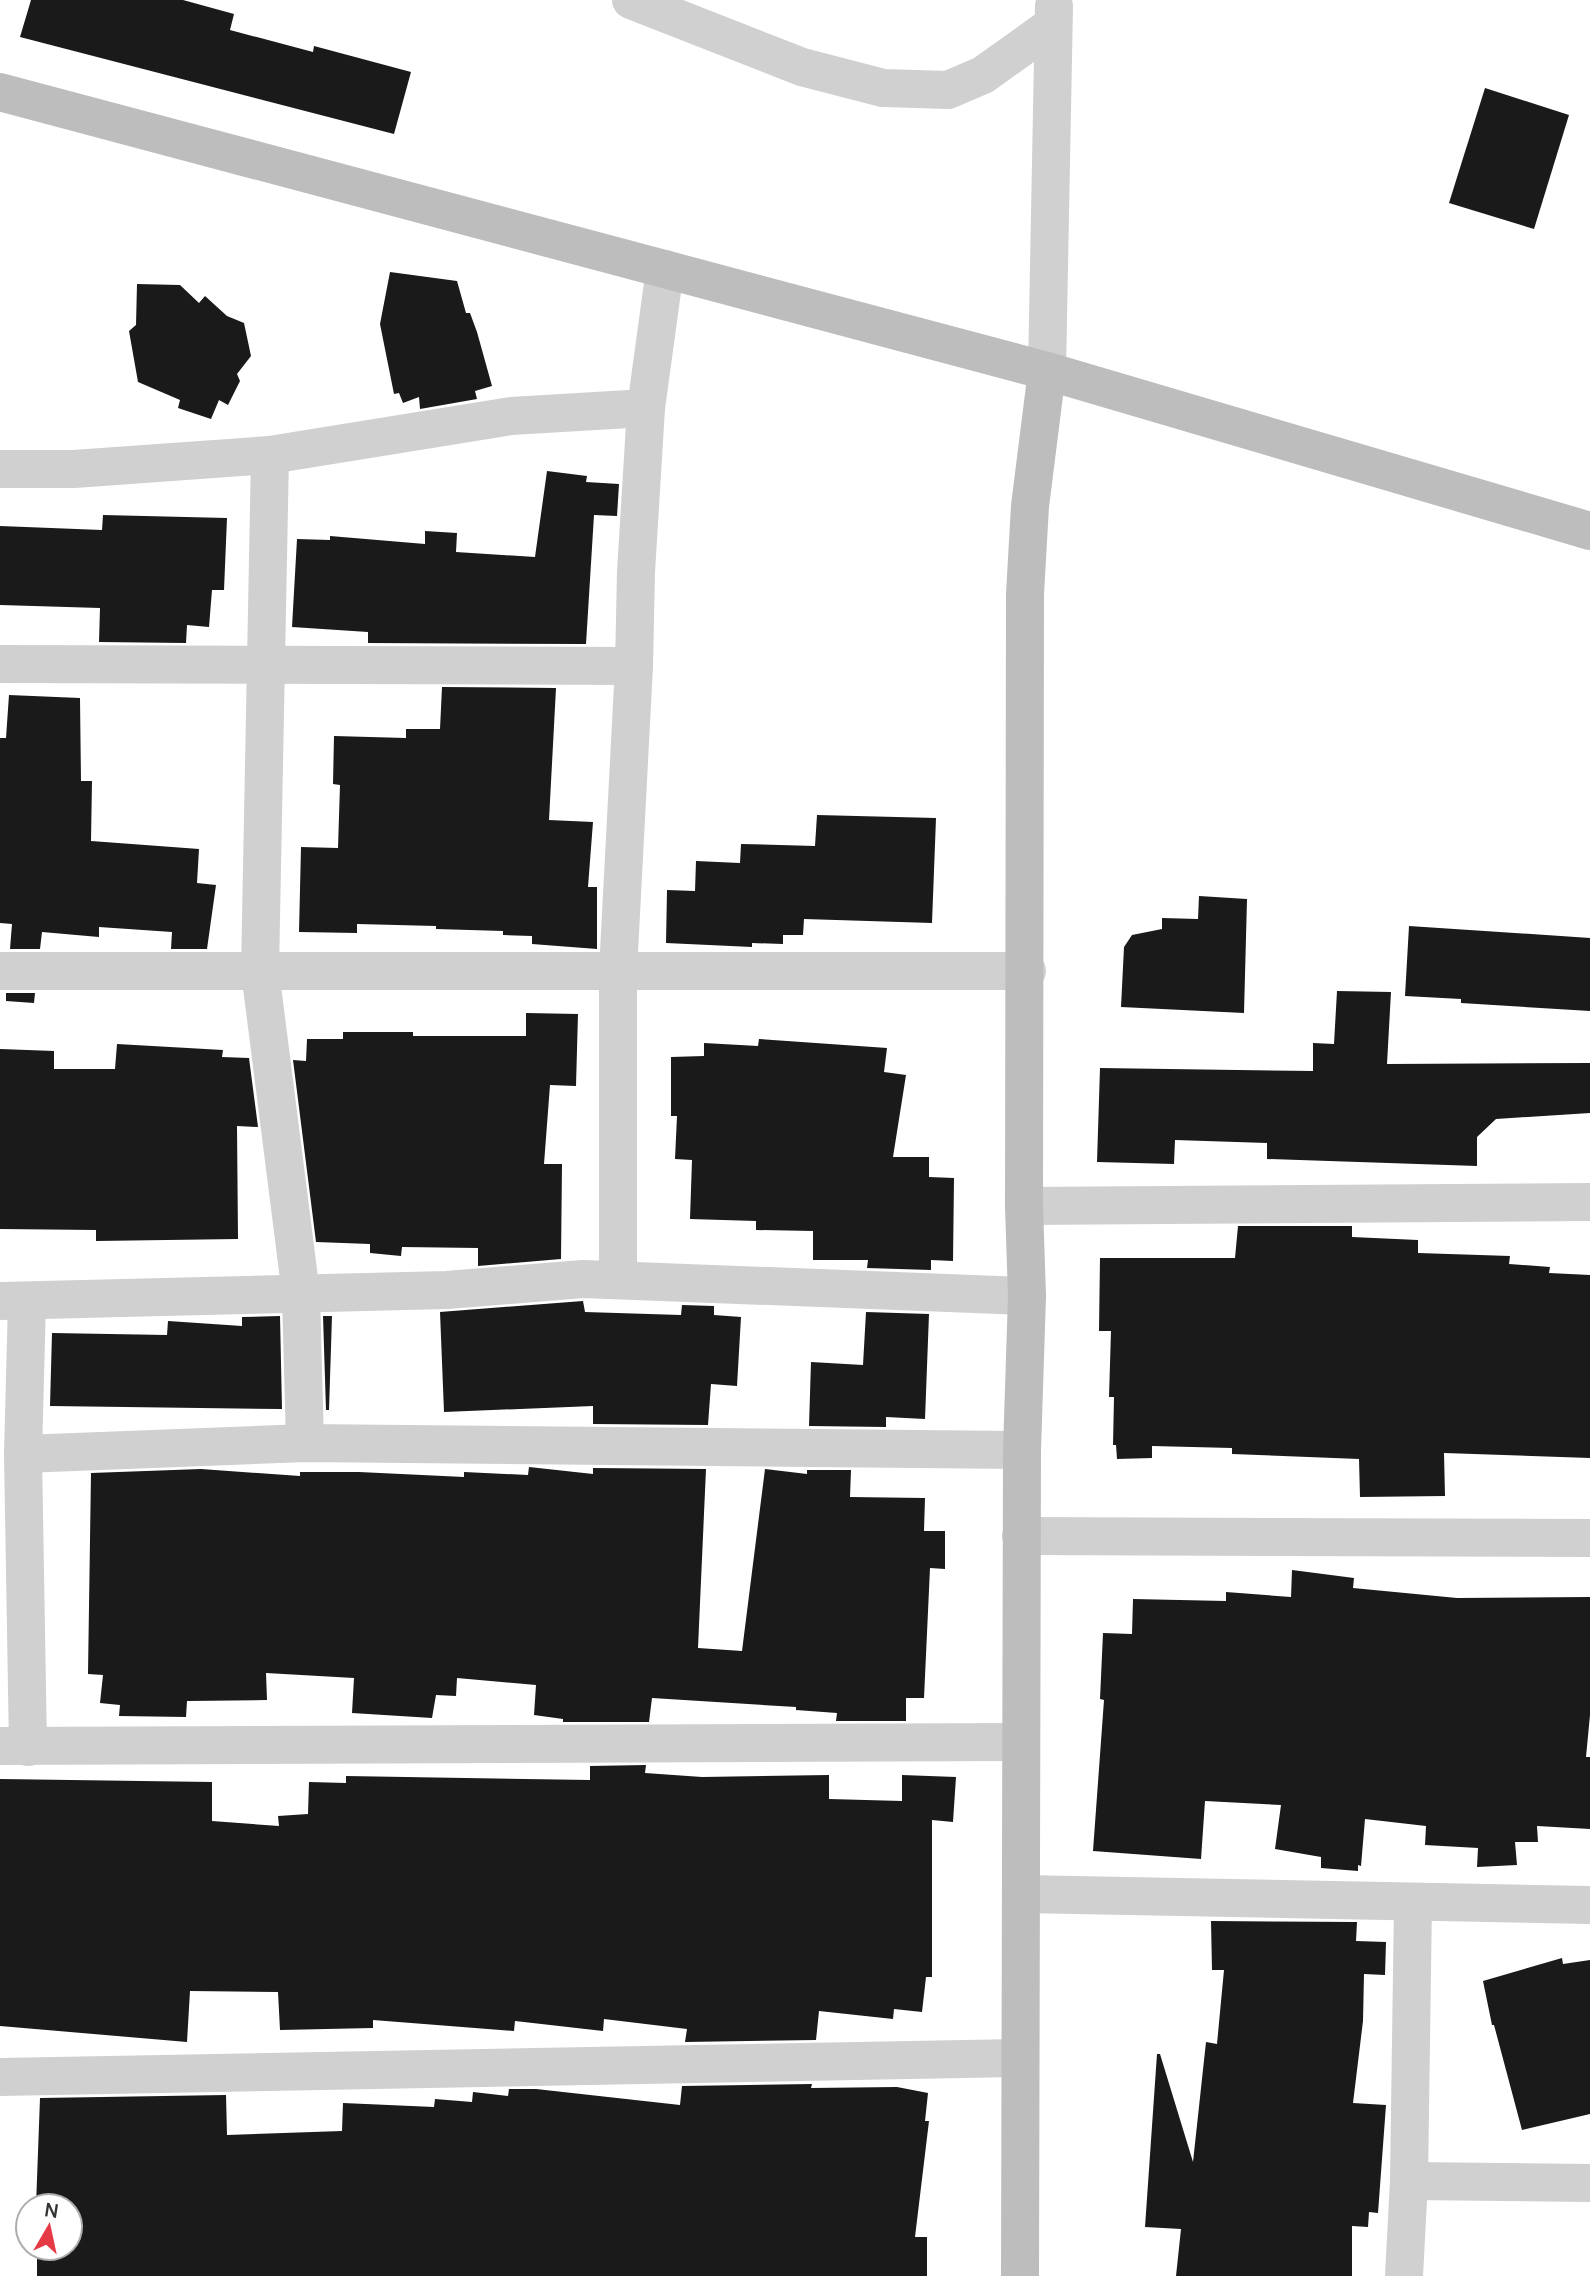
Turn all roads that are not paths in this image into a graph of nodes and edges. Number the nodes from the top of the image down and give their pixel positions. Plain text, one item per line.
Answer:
1 (631, 0) edge
2 (1054, 12) edge
3 (0, 92) edge
4 (666, 269) junction
5 (1047, 371) junction
6 (646, 408) junction
7 (271, 455) junction
8 (0, 469) edge
9 (1590, 531) edge
10 (0, 664) edge
11 (634, 666) junction
12 (267, 667) junction
13 (0, 971) edge
14 (260, 971) junction
15 (618, 971) junction
16 (1027, 971) junction
17 (1590, 1202) edge
18 (1024, 1206) junction
19 (618, 1279) junction
20 (301, 1294) junction
21 (1027, 1296) junction
22 (14, 1301) edge
23 (305, 1443) junction
24 (1021, 1450) junction
25 (23, 1454) junction
26 (1021, 1536) junction
27 (1590, 1538) edge
28 (12, 1594) edge
29 (1020, 1742) junction
30 (14, 1746) edge
31 (1022, 1894) junction
32 (1413, 1902) junction
33 (1590, 1905) edge
34 (1020, 2058) junction
35 (0, 2077) edge
36 (1409, 2181) junction
37 (1590, 2183) edge
38 (1020, 2276) edge
39 (1404, 2276) edge

1 - 2 street
2 - 5 street
3 - 4 street
4 - 5 street
4 - 6 street
5 - 9 street
5 - 16 street
6 - 7 street
6 - 11 street
7 - 8 street
7 - 12 street
10 - 12 street
11 - 12 street
11 - 15 street
12 - 14 street
13 - 14 street
14 - 15 street
14 - 20 street
15 - 16 street
15 - 19 street
16 - 18 street
17 - 18 street
18 - 21 street
19 - 20 street
19 - 21 street
20 - 22 street
20 - 23 street
21 - 24 street
22 - 25 street
23 - 24 street
23 - 25 street
24 - 26 street
25 - 28 street
26 - 27 street
26 - 29 street
28 - 30 street
29 - 30 street
29 - 31 street
31 - 32 street
31 - 34 street
32 - 33 street
32 - 36 street
34 - 35 street
34 - 38 street
36 - 37 street
36 - 39 street

